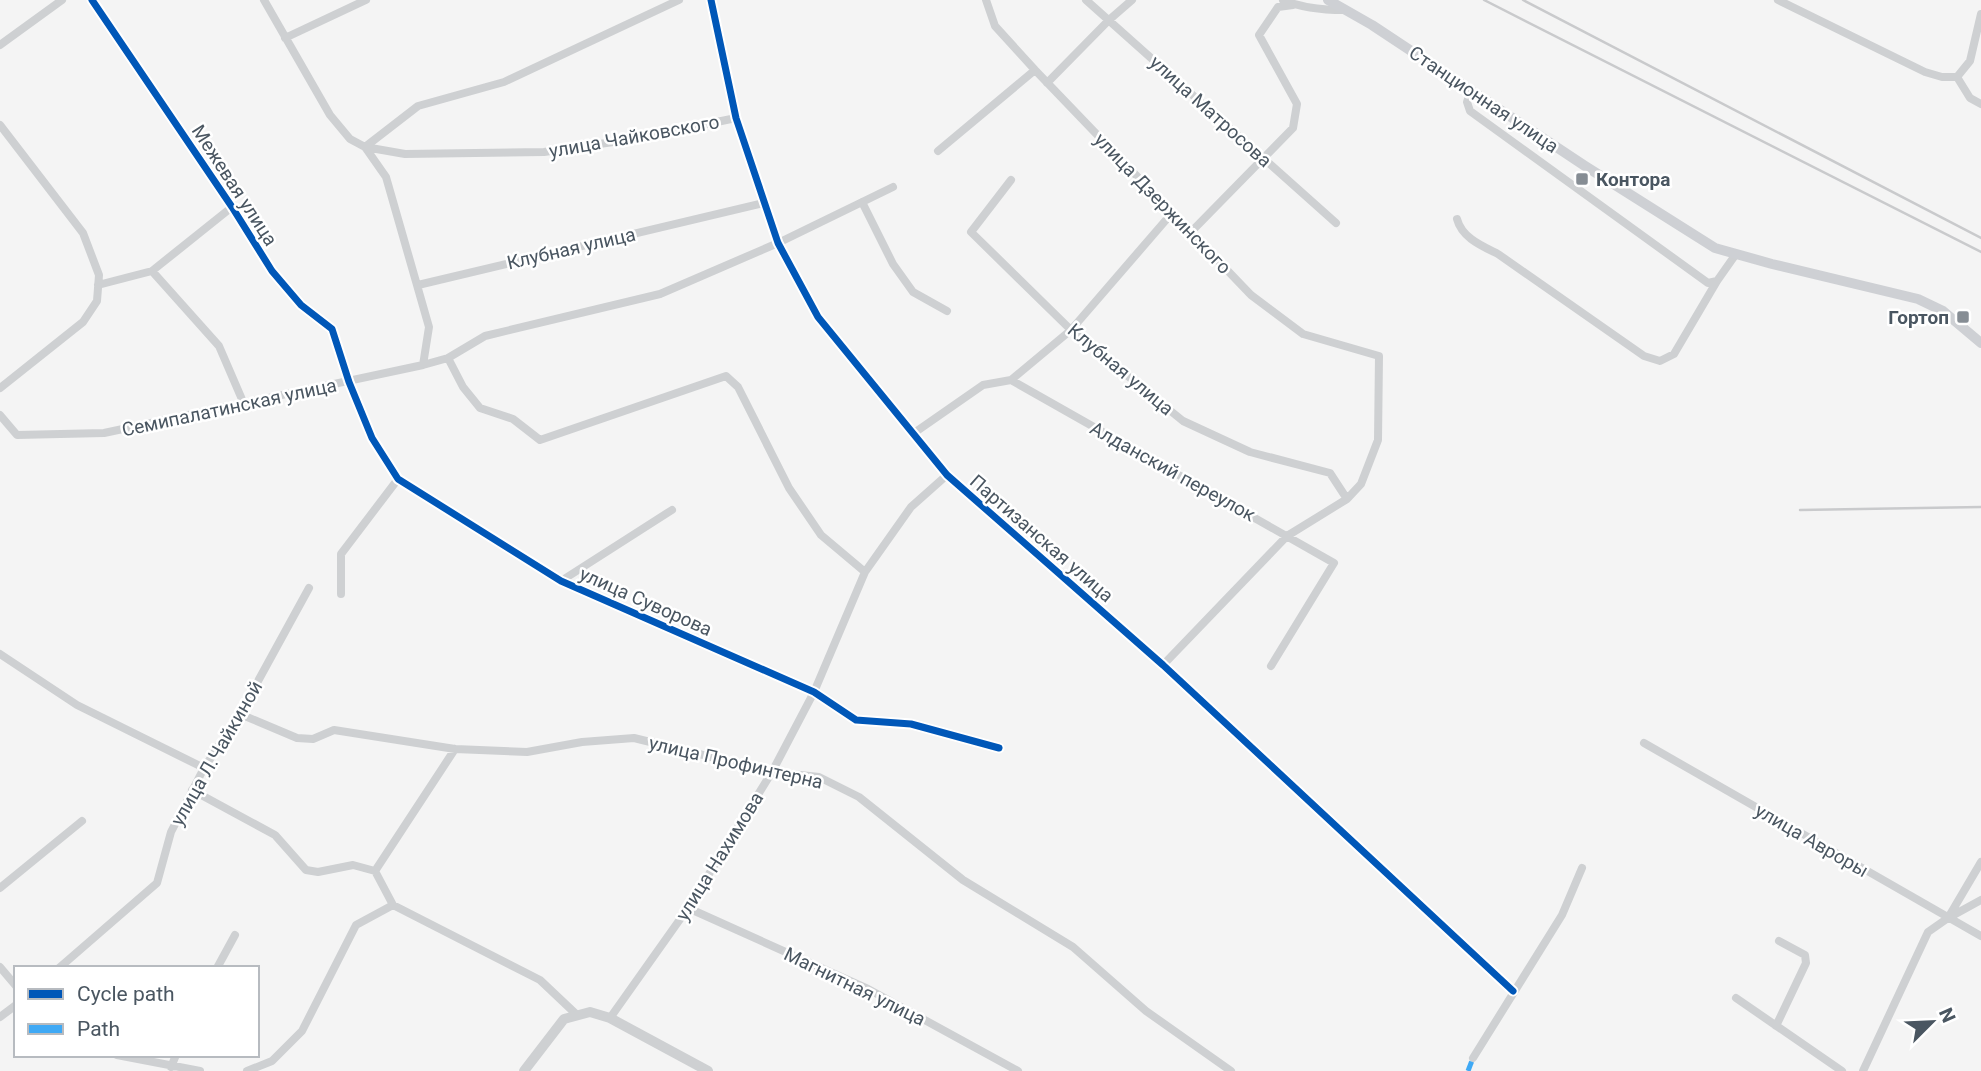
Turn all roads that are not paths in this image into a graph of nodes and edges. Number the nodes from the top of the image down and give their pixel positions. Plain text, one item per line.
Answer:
1 (62, 0) edge
2 (92, 0) edge
3 (264, 0) edge
4 (366, 0) edge
5 (679, 0) edge
6 (711, 0) edge
7 (986, 0) edge
8 (1086, 0) edge
9 (1132, 0) edge
10 (1283, 0) edge
11 (1328, 0) edge
12 (1779, 0) edge
13 (1293, 5) junction
14 (1344, 10) junction
15 (1981, 13) edge
16 (1109, 20) junction
17 (285, 38) junction
18 (0, 46) edge
19 (1035, 70) junction
20 (1957, 77) junction
21 (1047, 83) junction
22 (1471, 90) junction
23 (1981, 104) edge
24 (736, 118) junction
25 (0, 125) edge
26 (365, 147) junction
27 (938, 152) dead end
28 (1263, 158) junction
29 (1011, 180) dead end
30 (893, 187) dead end
31 (764, 202) junction
32 (862, 202) junction
33 (232, 207) junction
34 (1172, 213) junction
35 (1457, 219) dead end
36 (1336, 223) dead end
37 (1191, 232) junction
38 (778, 243) junction
39 (1736, 254) junction
40 (152, 271) junction
41 (1717, 281) junction
42 (98, 285) junction
43 (418, 285) junction
44 (947, 311) dead end
45 (1071, 330) junction
46 (1981, 343) edge
47 (448, 358) junction
48 (423, 365) junction
49 (1011, 380) junction
50 (349, 382) junction
51 (0, 388) edge
52 (244, 404) junction
53 (0, 415) edge
54 (914, 433) junction
55 (947, 475) junction
56 (398, 479) junction
57 (1347, 499) junction
58 (673, 510) dead end
59 (1287, 536) junction
60 (865, 572) junction
61 (561, 581) junction
62 (309, 588) dead end
63 (341, 594) dead end
64 (0, 654) edge
65 (1163, 665) junction
66 (1271, 666) dead end
67 (814, 692) junction
68 (240, 714) junction
69 (1644, 743) dead end
70 (999, 748) dead end
71 (455, 749) junction
72 (204, 768) junction
73 (772, 772) junction
74 (192, 790) junction
75 (82, 821) dead end
76 (1981, 862) edge
77 (1582, 868) dead end
78 (375, 871) junction
79 (0, 888) edge
80 (1981, 900) edge
81 (393, 905) junction
82 (688, 908) junction
83 (1948, 918) junction
84 (235, 935) dead end
85 (1981, 936) edge
86 (1779, 941) dead end
87 (61, 966) edge
88 (218, 966) edge
89 (0, 967) edge
90 (14, 984) edge
91 (1513, 990) junction
92 (1736, 998) dead end
93 (577, 1016) junction
94 (610, 1018) junction
95 (1776, 1026) junction
96 (126, 1057) edge
97 (175, 1057) edge
98 (1473, 1058) dead end
99 (171, 1067) junction
100 (200, 1071) edge
101 (247, 1071) edge
102 (524, 1071) edge
103 (708, 1071) edge
104 (1018, 1071) edge
105 (1231, 1071) edge
106 (1842, 1071) edge
107 (1863, 1071) edge

1 - 18 street
2 - 33 street, Межевая улица
3 - 17 street
4 - 17 street
5 - 26 street
6 - 24 street, Партизанская улица
7 - 19 street, улица Дзержинского
8 - 16 street, улица Матросова
9 - 16 street
10 - 13 street
11 - 14 main road, Станционная улица
12 - 20 street
13 - 14 street
13 - 28 street
14 - 22 main road, Станционная улица
15 - 20 street
16 - 21 street
16 - 28 street, улица Матросова
17 - 26 street
19 - 21 street, улица Дзержинского
19 - 27 street
20 - 23 street
21 - 34 street, улица Дзержинского
22 - 39 main road, Станционная улица
22 - 41 street
24 - 26 street, улица Чайковского
24 - 31 street, Партизанская улица
25 - 42 street
26 - 43 street
28 - 36 street, улица Матросова
28 - 37 street
29 - 45 street, Клубная улица
30 - 32 street, Семипалатинская улица
31 - 38 street, Партизанская улица
31 - 43 street, Клубная улица
32 - 38 street, Семипалатинская улица
32 - 44 street
33 - 40 street
33 - 50 street, Межевая улица
34 - 37 street, улица Дзержинского
34 - 45 street
35 - 41 street
37 - 57 street, улица Дзержинского
38 - 47 street, Семипалатинская улица
38 - 54 street, Партизанская улица
39 - 41 street
39 - 46 main road, Станционная улица
40 - 42 street
40 - 52 street
42 - 51 street
43 - 48 street
45 - 49 street
45 - 57 street, Клубная улица
47 - 48 street, Семипалатинская улица
47 - 60 street
48 - 50 street, Семипалатинская улица
49 - 54 street
49 - 59 street, Алданский переулок
50 - 52 street, Семипалатинская улица
50 - 56 street, улица Суворова
52 - 53 street, Семипалатинская улица
54 - 55 street, Партизанская улица
55 - 60 street, улица Нахимова
55 - 65 street, Партизанская улица
56 - 61 street, улица Суворова
56 - 63 street
57 - 59 street
58 - 61 street
59 - 65 street
59 - 66 street, Алданский переулок
60 - 67 street, улица Нахимова
61 - 67 street, улица Суворова
62 - 68 street, улица Л.Чайкиной
64 - 72 street
65 - 91 street, Партизанская улица
67 - 70 street, улица Суворова
67 - 73 street, улица Нахимова
68 - 71 street, улица Профинтерна
68 - 72 street, улица Л.Чайкиной
69 - 83 street, улица Авроры
71 - 73 street, улица Профинтерна
71 - 78 street
72 - 74 street, улица Л.Чайкиной
73 - 82 street, улица Нахимова
73 - 105 street, улица Профинтерна
74 - 78 street
74 - 87 street, улица Л.Чайкиной
75 - 79 street
76 - 83 street
77 - 91 street
78 - 81 street
80 - 83 street
81 - 93 street
81 - 101 street
82 - 94 street, улица Нахимова
82 - 104 street, Магнитная улица
83 - 85 street, улица Авроры
83 - 107 street
84 - 88 street
86 - 95 street
89 - 90 street
91 - 98 street
92 - 95 street
93 - 94 street
93 - 102 street
94 - 103 street
95 - 106 street
96 - 99 street
97 - 99 street
99 - 100 street

